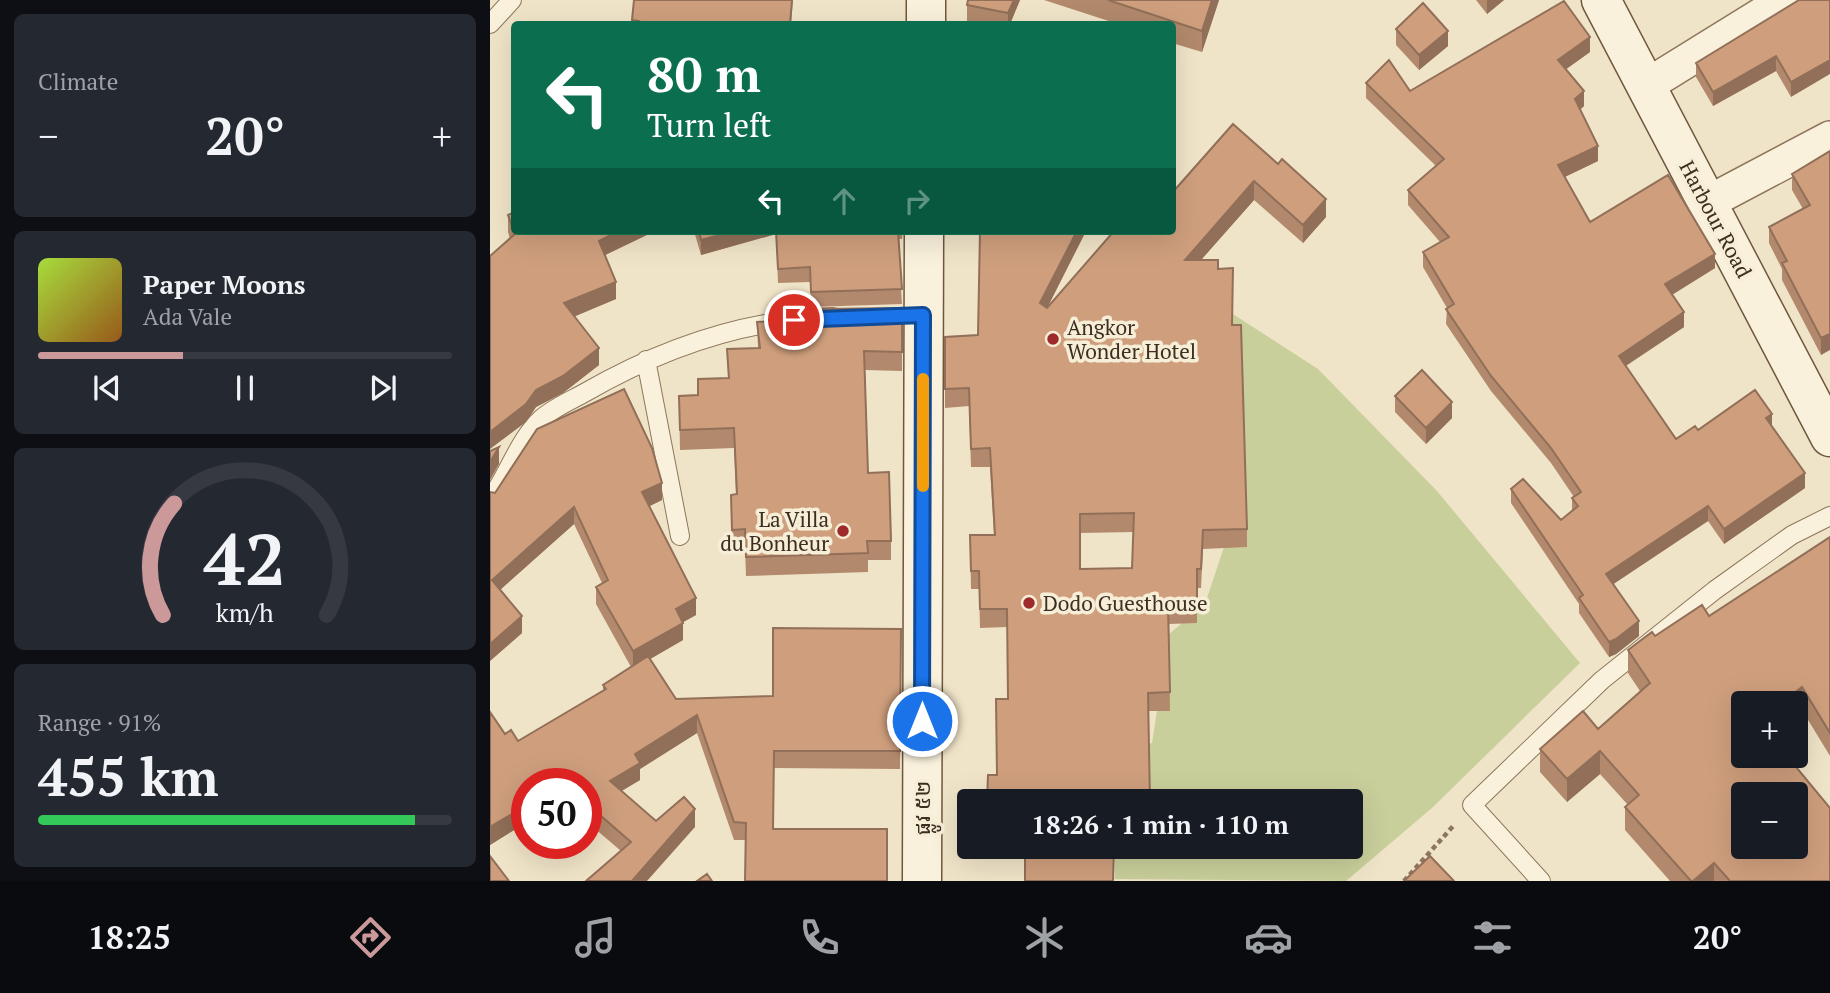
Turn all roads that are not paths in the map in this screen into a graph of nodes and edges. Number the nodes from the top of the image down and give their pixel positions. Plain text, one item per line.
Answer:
1 (513, 0) edge
2 (1601, 0) edge
3 (1785, 0) edge
4 (490, 24) edge
5 (1646, 86) junction
6 (1830, 138) edge
7 (1707, 203) junction
8 (924, 235) edge
9 (846, 317) edge
10 (646, 360) junction
11 (1830, 437) edge
12 (490, 500) edge
13 (1830, 516) edge
14 (680, 536) dead end
15 (922, 881) edge
16 (1541, 881) edge

1 - 4 lane
2 - 5 main road, Harbour Road
3 - 5 street
5 - 7 main road, Harbour Road
6 - 7 street
7 - 11 main road, Harbour Road
8 - 15 main road, ផ្លូវ ៥២
9 - 10 lane
10 - 12 lane
10 - 14 lane
13 - 16 lane

